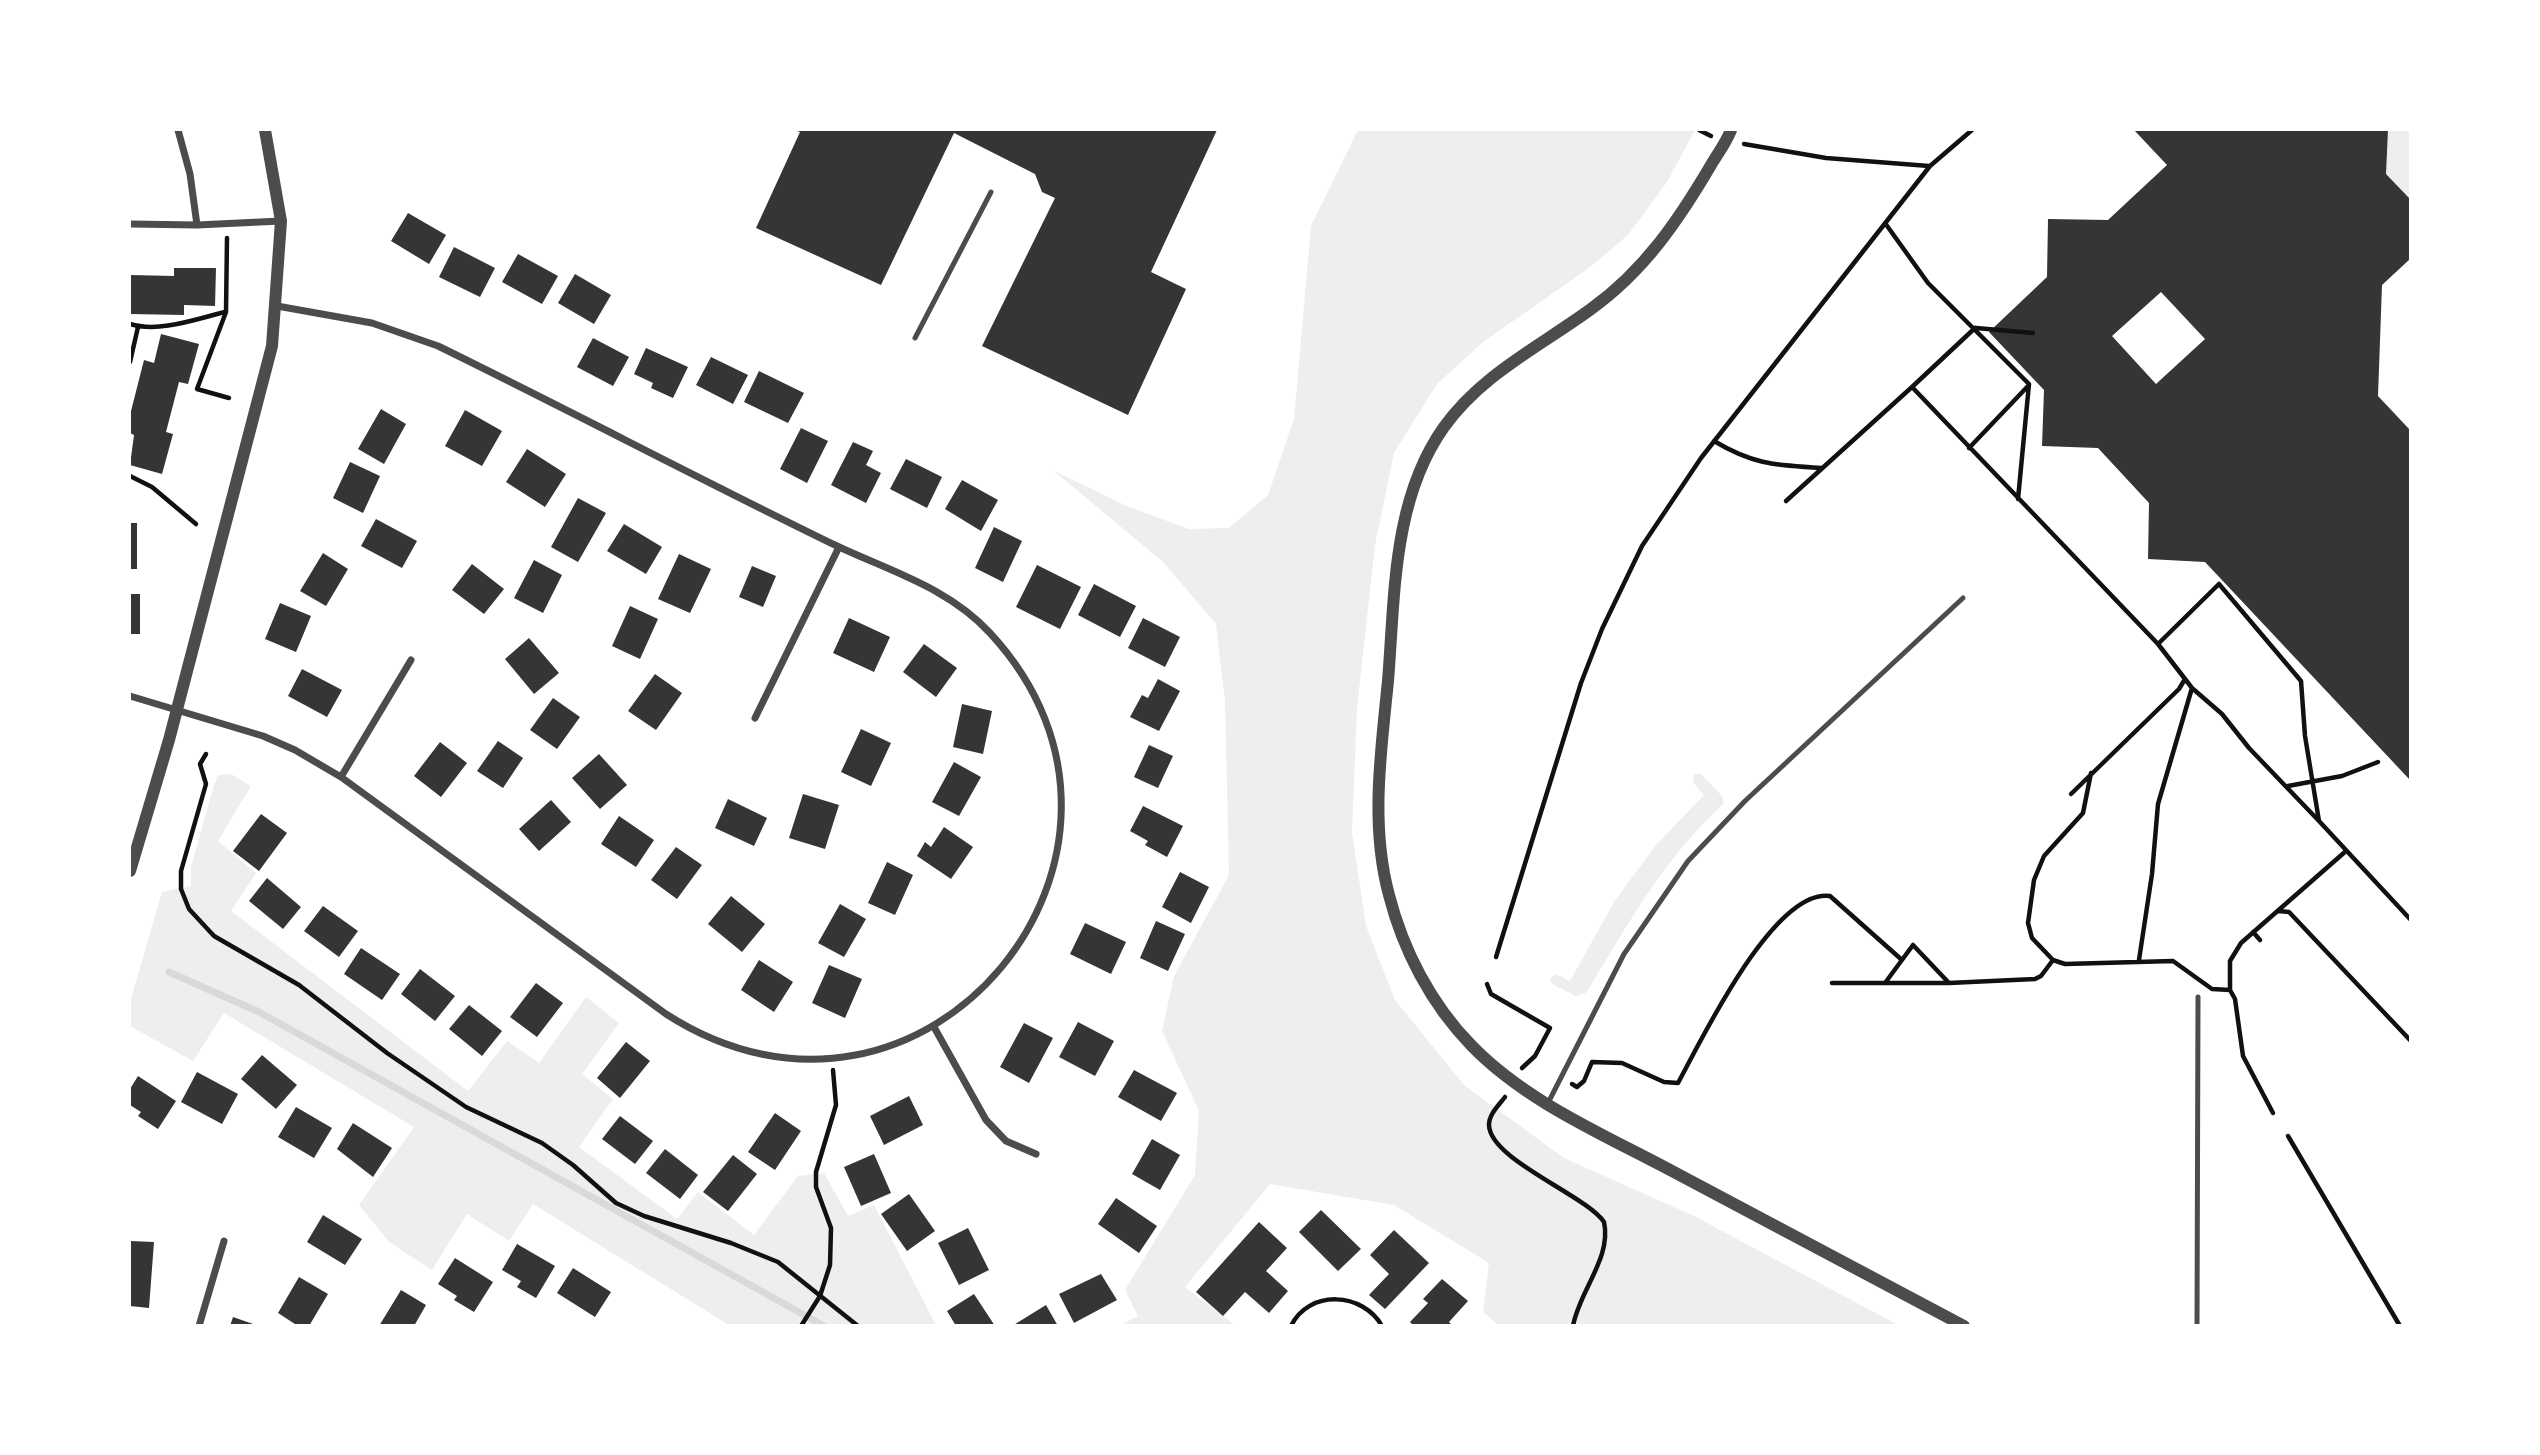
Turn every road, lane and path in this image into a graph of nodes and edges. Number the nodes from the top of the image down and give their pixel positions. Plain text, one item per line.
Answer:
1 (178, 130) edge
2 (265, 130) edge
3 (1731, 130) edge
4 (1972, 130) edge
5 (1752, 145) dead end
6 (1930, 166) junction
7 (991, 192) dead end
8 (281, 221) junction
9 (227, 223) junction
10 (1885, 223) junction
11 (130, 224) edge
12 (197, 225) junction
13 (277, 306) junction
14 (226, 312) junction
15 (130, 324) edge
16 (138, 327) junction
17 (1975, 328) junction
18 (2034, 333) dead end
19 (915, 338) dead end
20 (130, 362) edge
21 (2029, 384) junction
22 (1912, 387) junction
23 (229, 398) dead end
24 (1714, 441) junction
25 (1969, 448) junction
26 (1822, 468) junction
27 (130, 476) edge
28 (2018, 499) junction
29 (1786, 501) dead end
30 (196, 524) dead end
31 (839, 547) junction
32 (1963, 597) dead end
33 (2158, 645) junction
34 (411, 660) dead end
35 (2185, 679) junction
36 (2192, 688) junction
37 (130, 695) edge
38 (177, 709) junction
39 (755, 718) dead end
40 (206, 754) dead end
41 (2378, 762) dead end
42 (2091, 774) junction
43 (341, 777) junction
44 (2311, 782) junction
45 (2287, 786) junction
46 (2071, 794) dead end
47 (2319, 821) junction
48 (2346, 851) junction
49 (130, 871) edge
50 (2277, 911) junction
51 (2410, 917) edge
52 (2253, 932) junction
53 (2260, 940) dead end
54 (1496, 957) dead end
55 (1902, 960) junction
56 (2053, 960) junction
57 (2139, 960) junction
58 (1885, 982) junction
59 (1832, 983) dead end
60 (1949, 983) junction
61 (1487, 984) dead end
62 (2231, 990) junction
63 (2198, 997) dead end
64 (934, 1027) junction
65 (2410, 1040) edge
66 (831, 1060) junction
67 (1525, 1064) dead end
68 (1563, 1077) junction
69 (1515, 1084) junction
70 (1548, 1103) junction
71 (2273, 1113) dead end
72 (2288, 1136) dead end
73 (1036, 1154) dead end
74 (224, 1241) dead end
75 (820, 1296) junction
76 (199, 1325) edge
77 (801, 1325) edge
78 (859, 1325) edge
79 (1291, 1325) edge
80 (1382, 1325) edge
81 (1573, 1325) edge
82 (1964, 1325) edge
83 (2197, 1325) edge
84 (2400, 1325) edge

1 - 12 street
2 - 8 street
3 - 69 street
4 - 6 path
5 - 6 path
6 - 10 path
7 - 19 lane
8 - 9 street
8 - 13 street
9 - 12 street
9 - 14 path
10 - 17 path
10 - 24 path
11 - 12 street
13 - 31 street
13 - 38 street
14 - 16 path
14 - 23 path
15 - 16 path
16 - 20 path
17 - 18 path
17 - 21 path
17 - 22 path
21 - 25 path
21 - 28 path
22 - 25 path
22 - 26 path
24 - 26 path
24 - 54 path
25 - 28 path
26 - 29 path
27 - 30 path
28 - 33 path
31 - 39 street
31 - 64 street
32 - 68 lane
33 - 35 path
33 - 44 path
34 - 43 street
35 - 36 path
35 - 42 path
36 - 45 path
36 - 57 path
37 - 38 street
38 - 43 street
38 - 49 street
40 - 75 path
41 - 44 path
42 - 46 path
42 - 56 path
43 - 66 street
44 - 45 path
44 - 47 path
45 - 47 path
47 - 48 path
48 - 50 path
48 - 51 path
50 - 52 path
50 - 65 path
52 - 53 path
52 - 62 path
55 - 58 path
55 - 60 path
55 - 68 path
56 - 57 path
56 - 60 path
57 - 62 path
58 - 59 path
58 - 60 path
61 - 67 path
62 - 71 path
63 - 83 lane
64 - 66 street
64 - 73 street
66 - 75 path
68 - 70 lane
69 - 70 street
69 - 81 path
70 - 82 street
72 - 84 path
74 - 76 street
75 - 77 path
75 - 78 path
79 - 80 path

